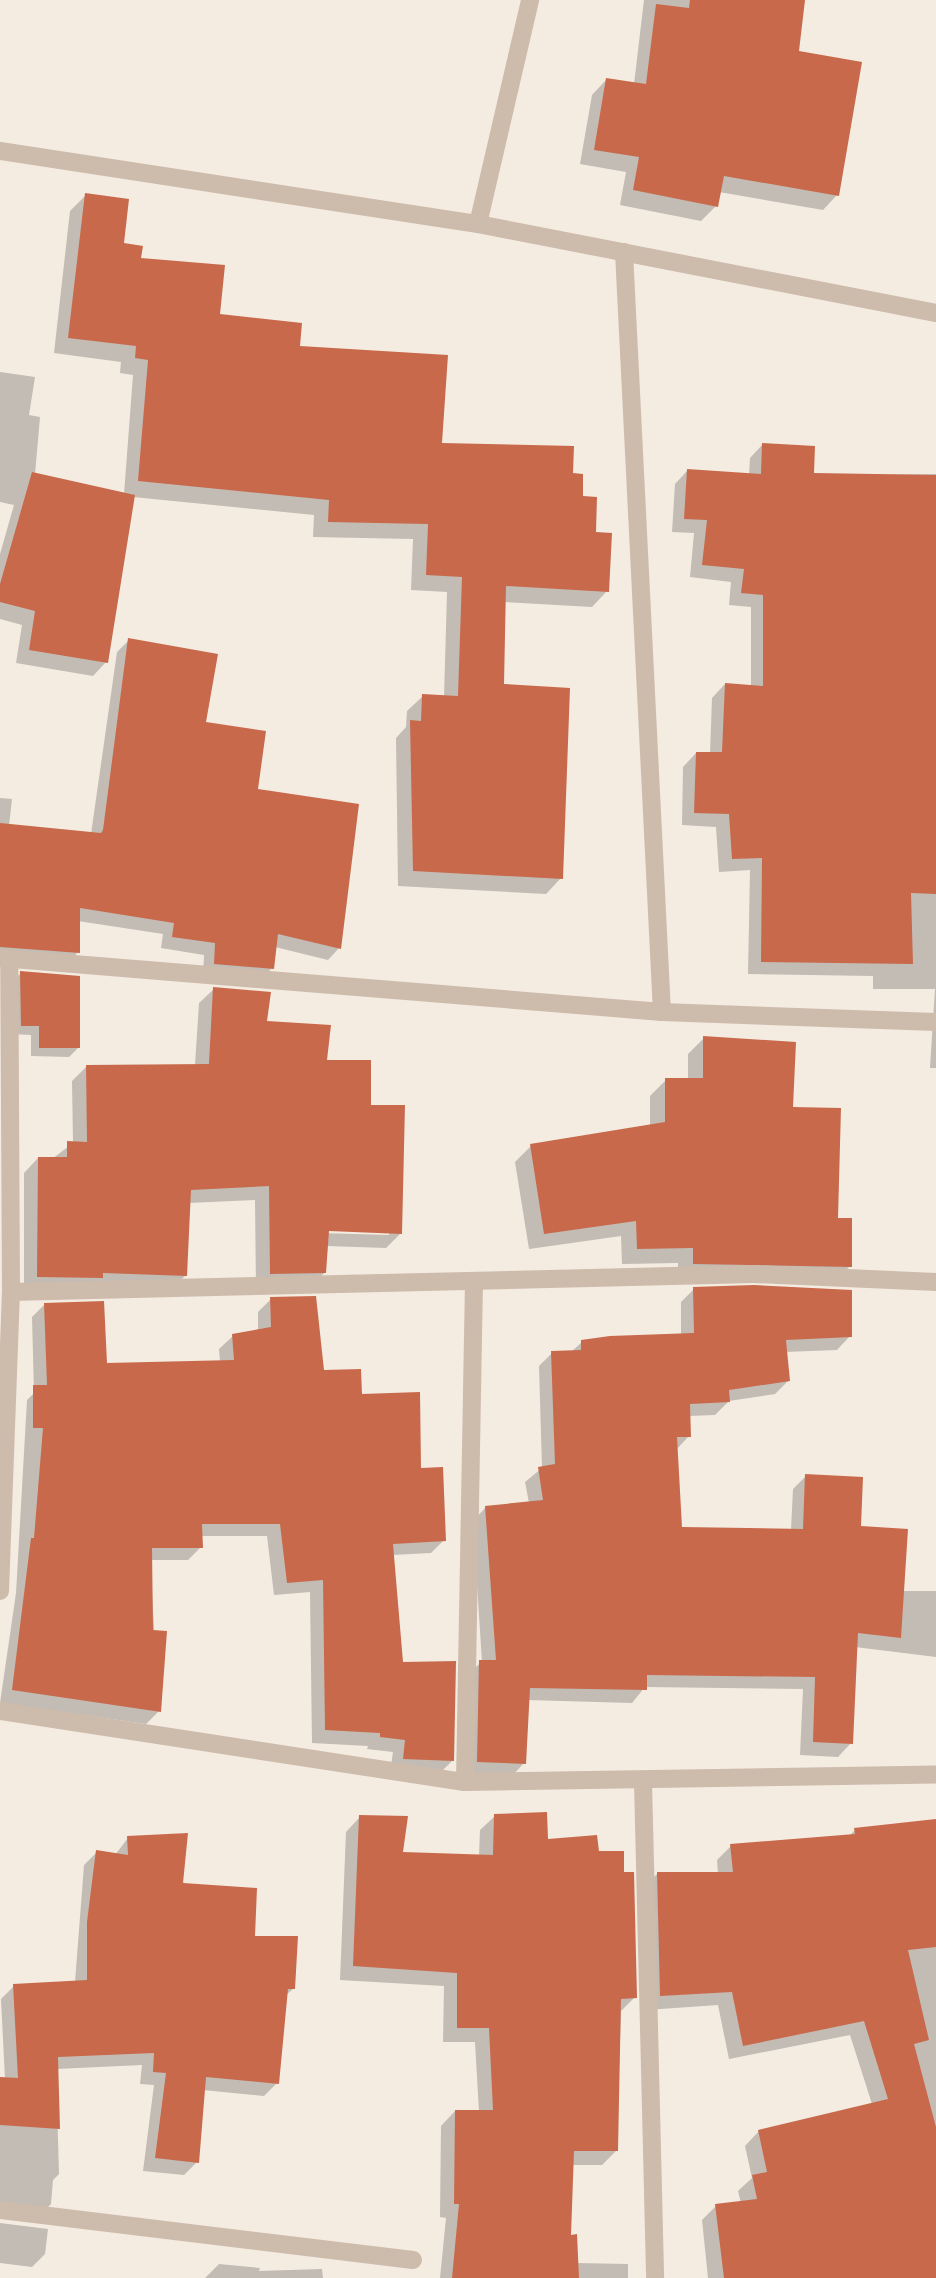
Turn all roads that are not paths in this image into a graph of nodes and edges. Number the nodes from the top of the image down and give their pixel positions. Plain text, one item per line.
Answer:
1 (530, 0) edge
2 (0, 151) edge
3 (478, 224) junction
4 (624, 252) junction
5 (936, 313) edge
6 (5, 958) edge
7 (662, 1012) junction
8 (936, 1022) edge
9 (474, 1281) junction
10 (936, 1282) edge
11 (10, 1292) junction
12 (0, 1591) edge
13 (0, 1711) edge
14 (936, 1775) edge
15 (465, 1782) junction
16 (643, 1782) junction
17 (0, 2210) edge
18 (413, 2260) dead end
19 (654, 2278) edge

1 - 3 street
2 - 3 street
3 - 4 street
4 - 5 street
4 - 7 street
6 - 7 street
6 - 11 street
7 - 8 street
9 - 10 street
9 - 11 street
9 - 15 street
11 - 12 street
13 - 15 street
14 - 16 street
15 - 16 street
16 - 19 street
17 - 18 street

